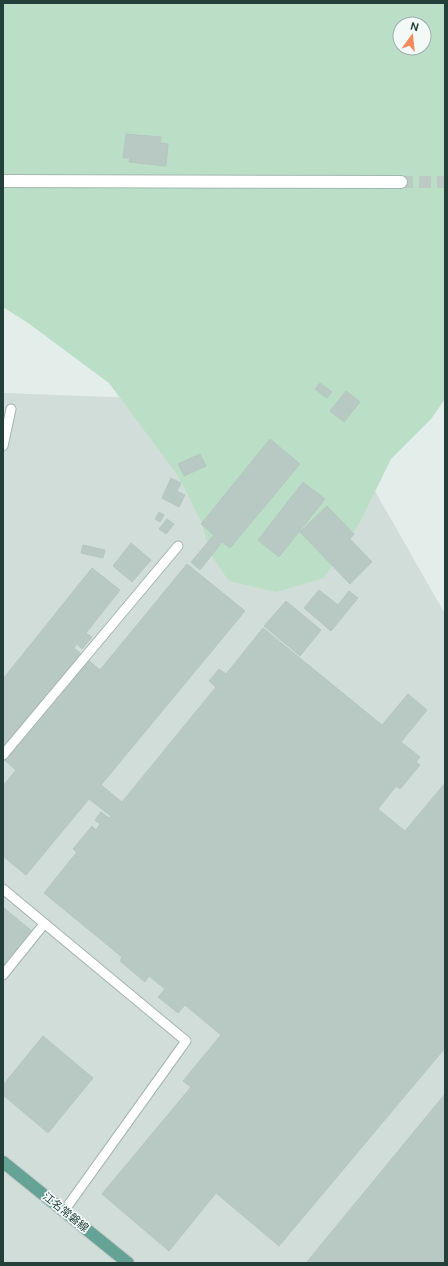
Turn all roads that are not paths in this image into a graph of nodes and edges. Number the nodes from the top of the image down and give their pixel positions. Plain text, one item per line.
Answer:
1 (3, 181) edge
2 (401, 182) tunnel mouth
3 (11, 409) dead end
4 (3, 446) edge
5 (178, 546) dead end
6 (3, 755) edge
7 (3, 889) edge
8 (44, 924) junction
9 (3, 975) edge
10 (3, 1162) edge
11 (64, 1211) junction
12 (128, 1263) edge

1 - 2 street
3 - 4 lane
5 - 6 lane
7 - 8 lane
8 - 9 lane
8 - 11 lane
10 - 11 main road, 江名常磐線
11 - 12 main road, 江名常磐線

